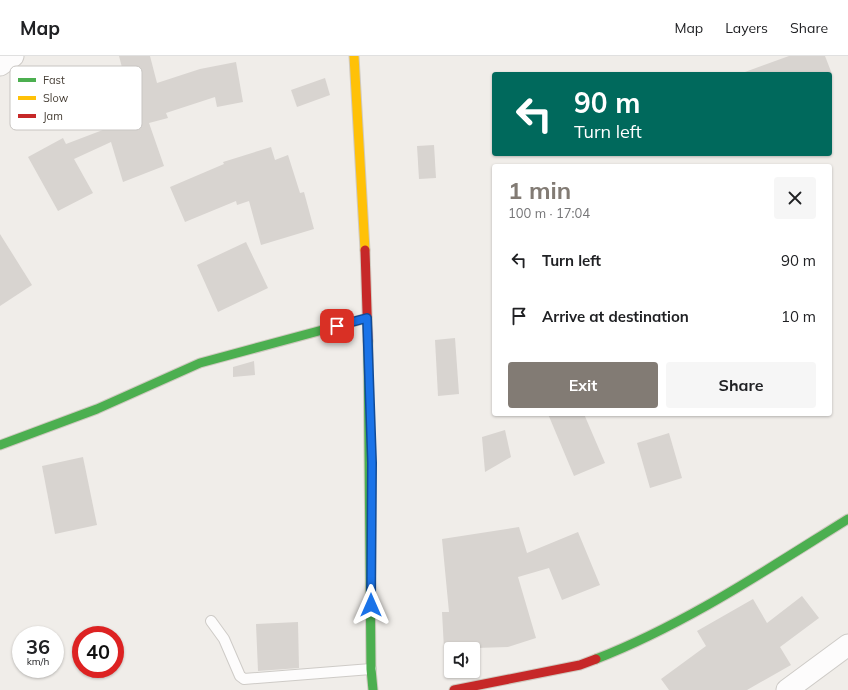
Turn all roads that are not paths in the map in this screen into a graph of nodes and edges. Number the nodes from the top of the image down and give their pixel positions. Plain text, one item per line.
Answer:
1 (13, 56) edge
2 (354, 56) edge
3 (0, 64) edge
4 (367, 318) junction
5 (0, 445) edge
6 (848, 519) edge
7 (212, 621) dead end
8 (848, 645) edge
9 (371, 668) junction
10 (373, 690) edge
11 (454, 690) edge
12 (787, 690) edge

1 - 3 street
2 - 4 street
4 - 5 street
4 - 9 street
6 - 11 street
7 - 9 lane
8 - 12 street
9 - 10 street

